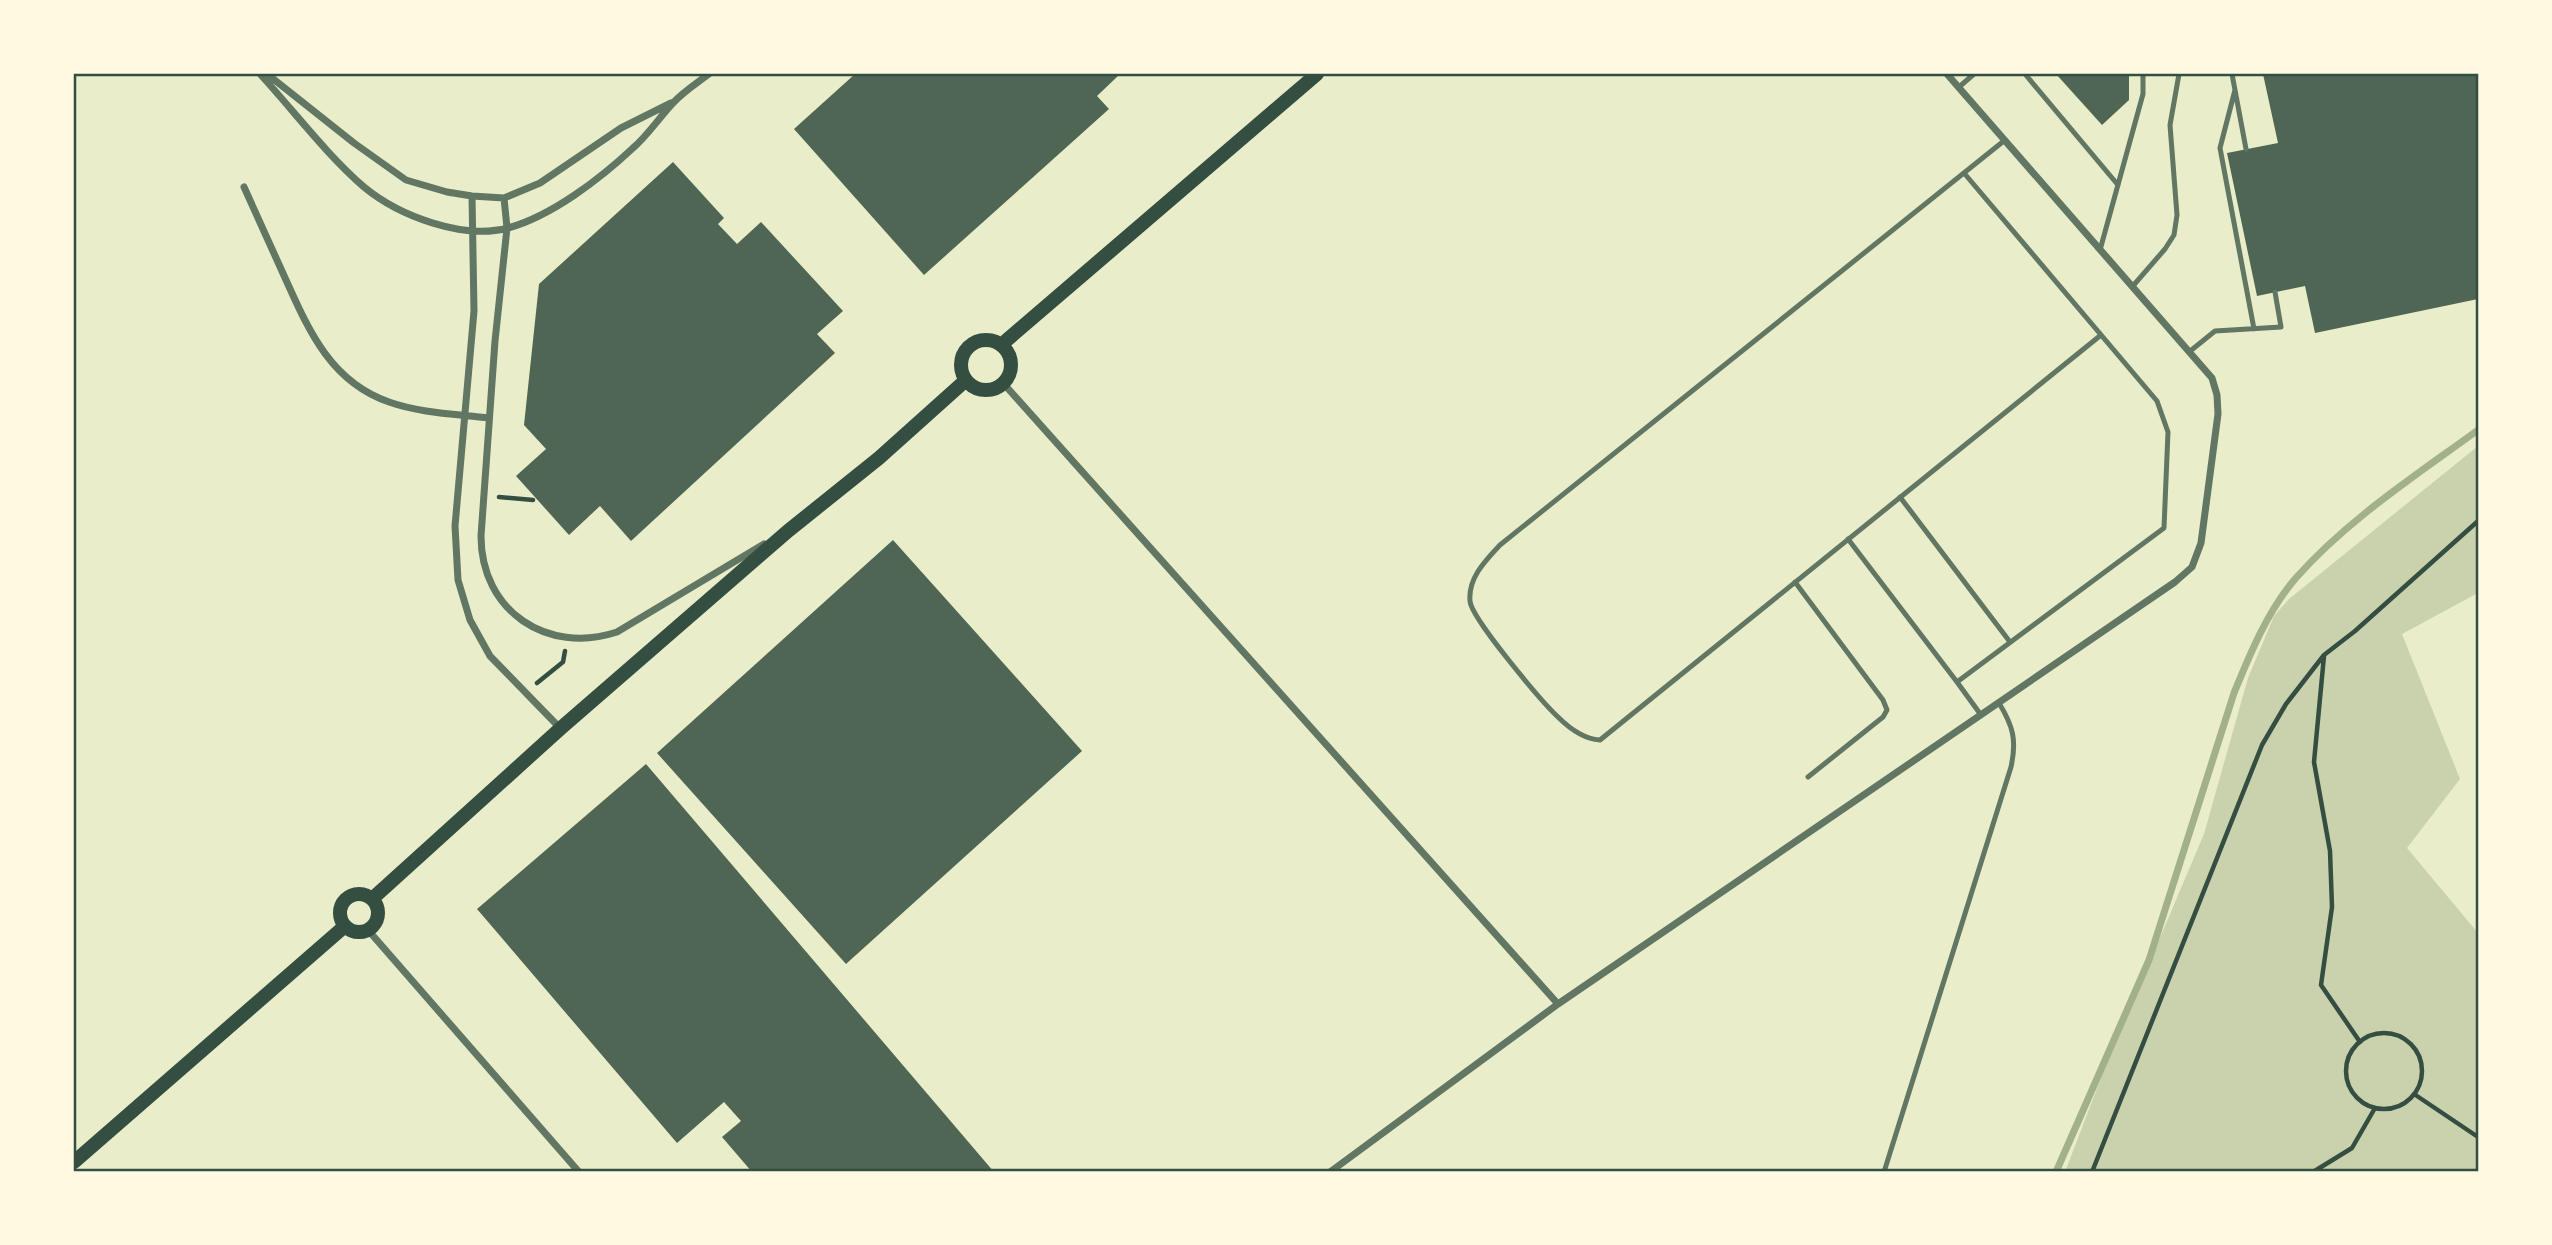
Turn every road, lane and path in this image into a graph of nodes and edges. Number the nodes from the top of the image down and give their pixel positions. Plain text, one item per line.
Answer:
1 (260, 74) edge
2 (267, 74) edge
3 (709, 74) edge
4 (1317, 74) edge
5 (1947, 74) edge
6 (1974, 74) edge
7 (2025, 74) edge
8 (2143, 74) edge
9 (2179, 74) edge
10 (2232, 74) edge
11 (1959, 87) junction
12 (2235, 90) junction
13 (674, 101) junction
14 (2005, 140) junction
15 (2246, 149) dead end
16 (1964, 173) junction
17 (2118, 185) junction
18 (244, 187) dead end
19 (472, 196) junction
20 (504, 198) junction
21 (507, 228) junction
22 (474, 230) junction
23 (2100, 250) junction
24 (2132, 287) junction
25 (2275, 292) dead end
26 (2254, 329) junction
27 (2101, 335) junction
28 (1001, 345) junction
29 (2189, 352) junction
30 (966, 380) junction
31 (1003, 383) junction
32 (464, 415) junction
33 (489, 418) junction
34 (499, 497) dead end
35 (1900, 497) junction
36 (533, 500) dead end
37 (2479, 521) edge
38 (788, 531) junction
39 (1848, 539) junction
40 (1795, 582) junction
41 (2010, 642) junction
42 (565, 650) dead end
43 (2324, 655) junction
44 (1957, 682) junction
45 (537, 683) dead end
46 (1999, 703) junction
47 (1981, 715) junction
48 (561, 728) junction
49 (1808, 777) dead end
50 (372, 899) junction
51 (345, 926) junction
52 (368, 930) junction
53 (1558, 1004) junction
54 (2360, 1042) junction
55 (2414, 1094) junction
56 (2375, 1108) junction
57 (2479, 1137) edge
58 (74, 1162) edge
59 (579, 1171) edge
60 (1330, 1171) edge
61 (1884, 1171) edge
62 (2092, 1171) edge
63 (2313, 1171) edge

1 - 22 street
2 - 19 street
3 - 13 street
4 - 28 main road
5 - 11 street
6 - 11 lane
7 - 17 lane
8 - 17 lane
9 - 24 lane
10 - 12 lane
11 - 14 street
12 - 15 lane
12 - 26 lane
13 - 20 street
13 - 21 street
14 - 16 lane
14 - 23 street
16 - 27 lane
16 - 40 lane
17 - 23 lane
18 - 32 street
19 - 20 street
19 - 22 street
20 - 21 street
21 - 22 street
21 - 33 street
22 - 32 street
23 - 24 street
24 - 29 street
25 - 26 lane
26 - 29 lane
27 - 35 lane
27 - 41 lane
28 - 30 main road
28 - 31 main road
29 - 46 street
30 - 31 main road
30 - 38 main road
31 - 53 street
32 - 33 street
32 - 48 street
33 - 38 street
34 - 36 path
35 - 39 lane
35 - 41 lane
37 - 43 path
38 - 48 main road
39 - 40 lane
39 - 44 lane
40 - 49 lane
41 - 44 lane
42 - 45 path
43 - 54 path
43 - 62 path
44 - 47 lane
46 - 47 street
46 - 61 lane
47 - 53 street
48 - 50 main road
50 - 51 main road
50 - 52 main road
51 - 52 main road
51 - 58 main road
52 - 59 street
53 - 60 street
54 - 55 path
54 - 56 path
55 - 56 path
55 - 57 path
56 - 63 path

